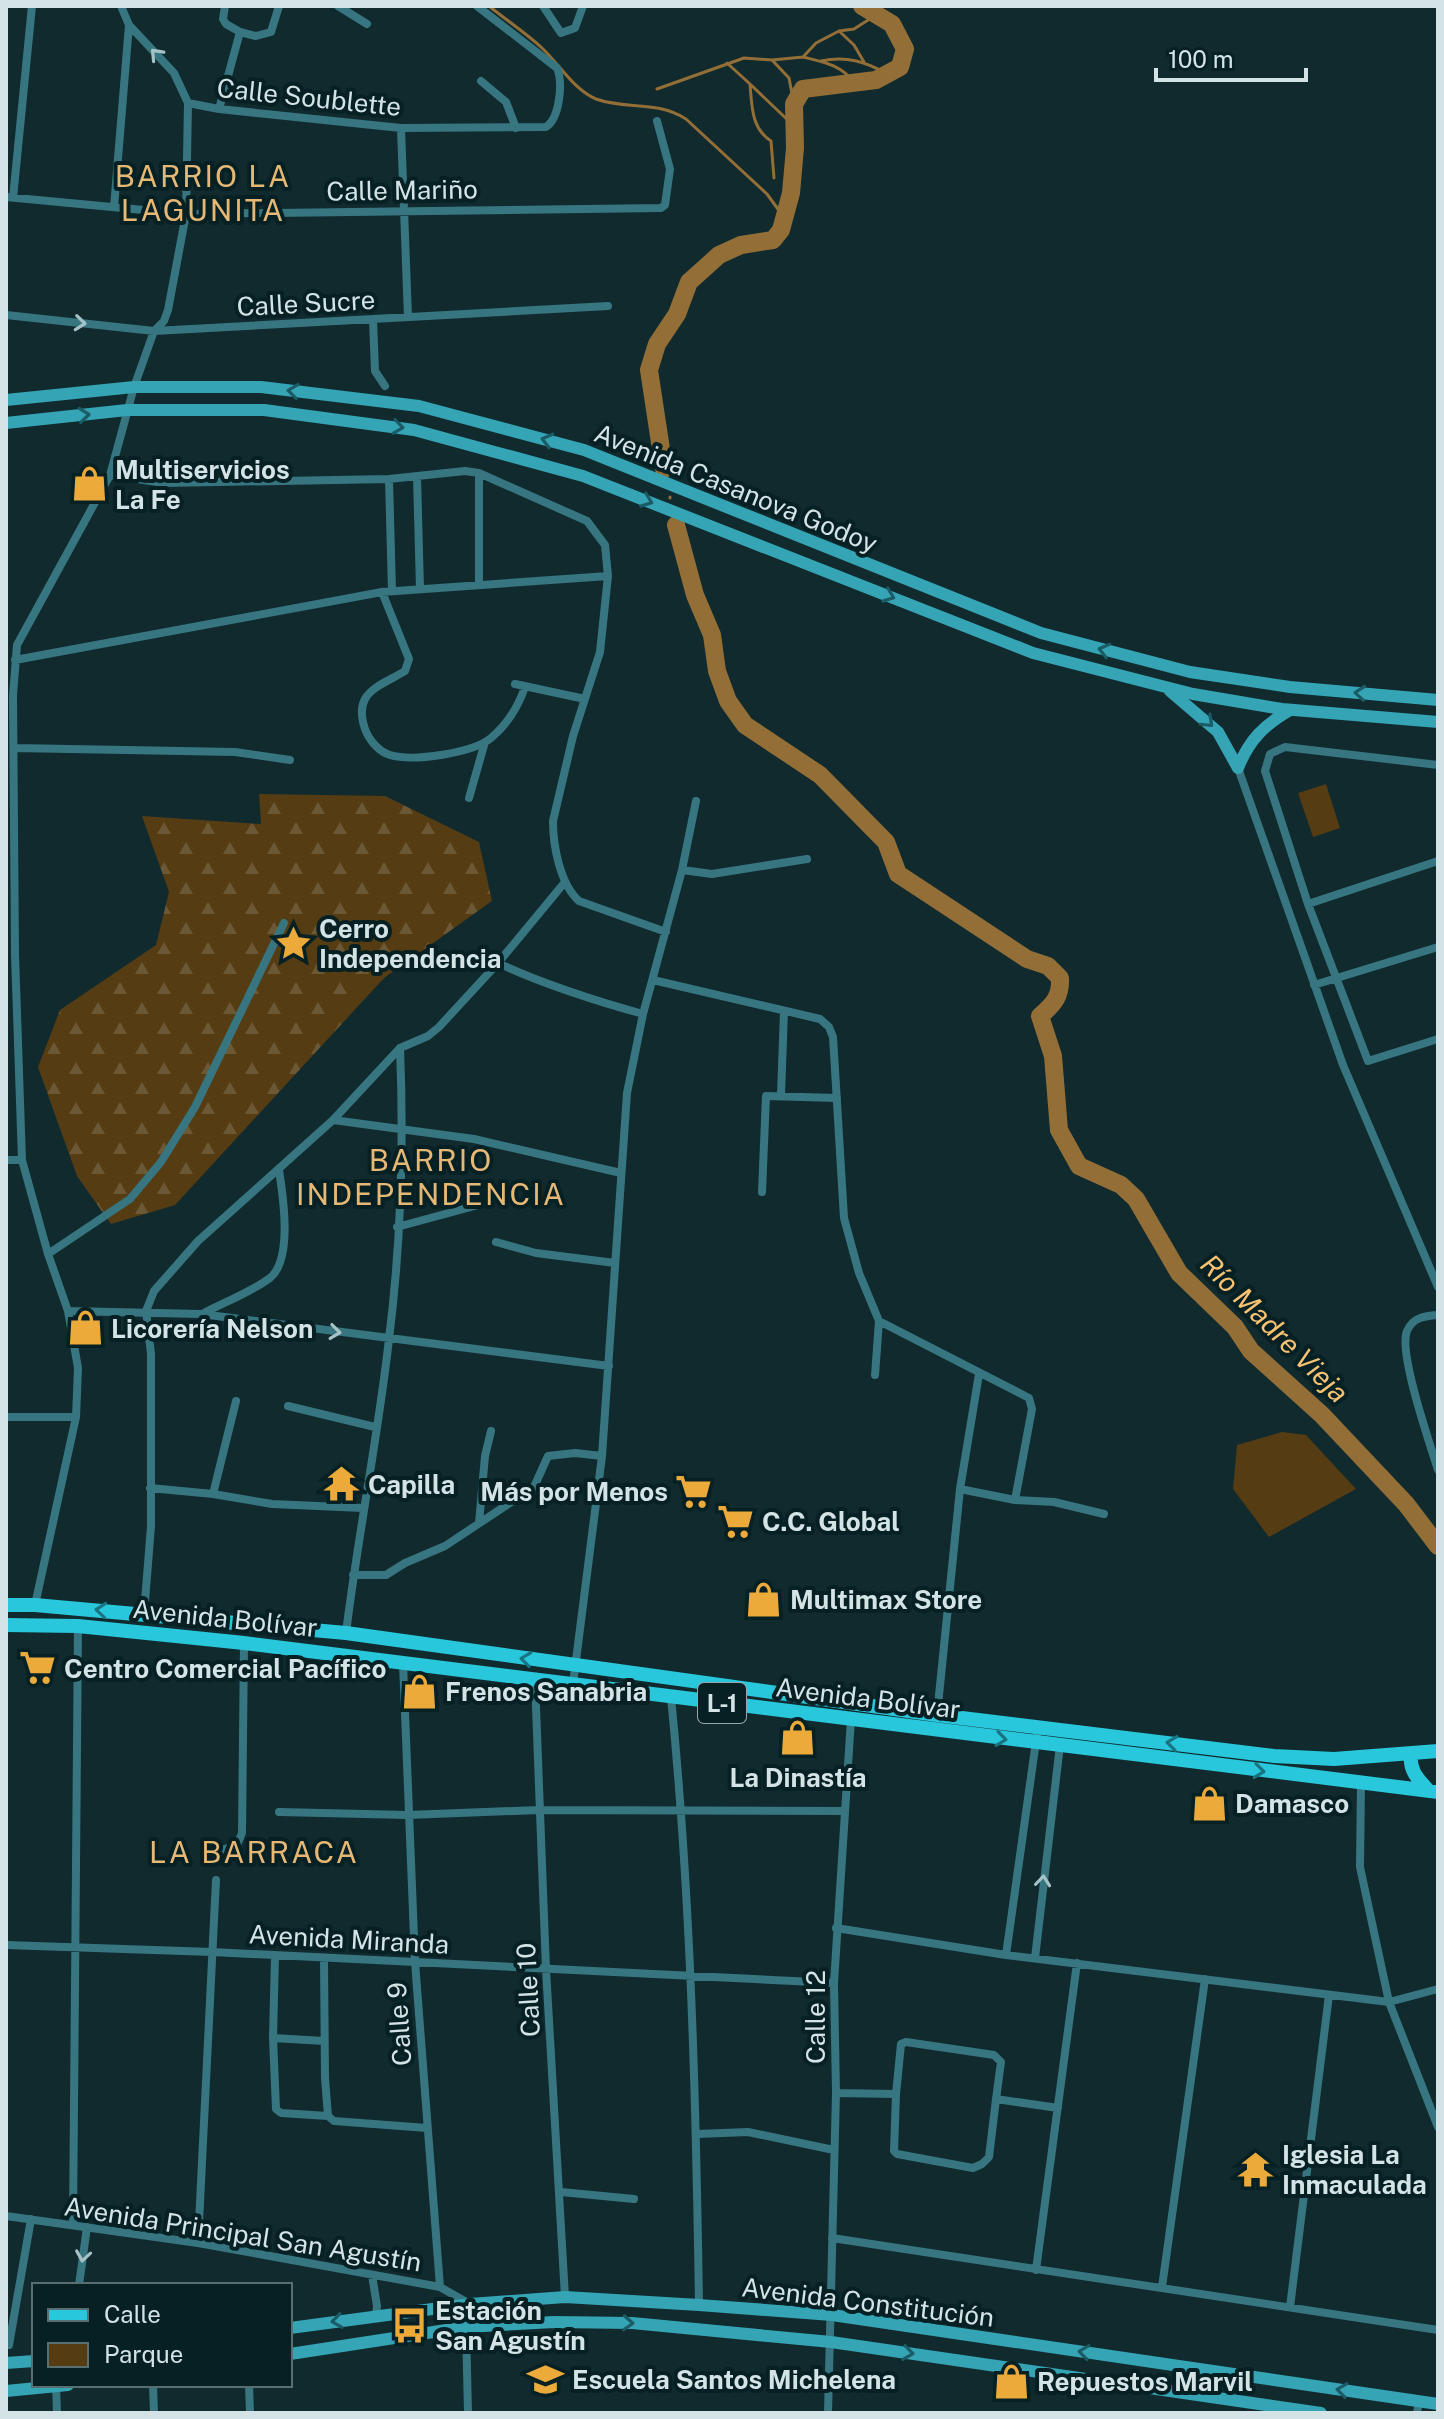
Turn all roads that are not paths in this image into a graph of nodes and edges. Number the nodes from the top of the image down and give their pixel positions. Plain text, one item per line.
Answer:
1 (32, 6) edge
2 (121, 6) edge
3 (225, 6) edge
4 (279, 6) edge
5 (338, 6) edge
6 (477, 6) edge
7 (543, 6) edge
8 (583, 6) edge
9 (367, 24) dead end
10 (129, 25) junction
11 (240, 32) junction
12 (481, 81) dead end
13 (188, 103) junction
14 (219, 109) junction
15 (657, 121) dead end
16 (401, 128) junction
17 (516, 128) junction
18 (10, 197) edge
19 (114, 207) junction
20 (404, 209) junction
21 (186, 214) junction
22 (608, 306) dead end
23 (6, 315) edge
24 (408, 317) junction
25 (373, 319) junction
26 (154, 331) junction
27 (385, 386) dead end
28 (134, 387) junction
29 (6, 400) edge
30 (127, 410) junction
31 (6, 423) edge
32 (479, 473) junction
33 (110, 475) junction
34 (417, 476) junction
35 (389, 479) junction
36 (608, 576) junction
37 (479, 585) junction
38 (420, 589) junction
39 (387, 592) junction
40 (15, 660) junction
41 (515, 684) dead end
42 (525, 687) junction
43 (1166, 687) junction
44 (9, 699) edge
45 (585, 699) junction
46 (1438, 700) edge
47 (1290, 710) junction
48 (10, 719) edge
49 (1438, 722) edge
50 (485, 742) junction
51 (15, 748) junction
52 (290, 760) dead end
53 (1438, 765) edge
54 (1238, 768) junction
55 (469, 798) dead end
56 (696, 801) dead end
57 (807, 859) dead end
58 (1438, 861) edge
59 (682, 870) junction
60 (565, 882) junction
61 (1308, 904) junction
62 (284, 923) dead end
63 (666, 932) junction
64 (1438, 947) edge
65 (498, 963) junction
66 (1336, 979) junction
67 (653, 980) junction
68 (1314, 985) junction
69 (784, 1011) junction
70 (643, 1014) junction
71 (1438, 1039) edge
72 (400, 1048) junction
73 (781, 1095) junction
74 (837, 1098) junction
75 (333, 1120) junction
76 (403, 1129) junction
77 (6, 1160) edge
78 (22, 1160) junction
79 (279, 1170) junction
80 (621, 1173) junction
81 (762, 1192) dead end
82 (482, 1204) dead end
83 (397, 1227) junction
84 (496, 1242) dead end
85 (48, 1254) junction
86 (615, 1263) junction
87 (1438, 1287) edge
88 (68, 1311) junction
89 (146, 1311) junction
90 (201, 1314) junction
91 (1438, 1315) edge
92 (879, 1321) junction
93 (390, 1339) junction
94 (609, 1366) junction
95 (979, 1374) junction
96 (875, 1375) dead end
97 (236, 1401) dead end
98 (288, 1406) dead end
99 (6, 1417) edge
100 (76, 1417) junction
101 (375, 1427) junction
102 (491, 1431) dead end
103 (602, 1456) junction
104 (1438, 1470) edge
105 (150, 1488) junction
106 (960, 1489) junction
107 (213, 1494) junction
108 (1015, 1500) junction
109 (363, 1508) junction
110 (1104, 1514) dead end
111 (479, 1523) junction
112 (353, 1575) junction
113 (6, 1605) edge
114 (35, 1605) junction
115 (144, 1614) junction
116 (6, 1625) edge
117 (78, 1626) junction
118 (346, 1633) junction
119 (244, 1643) junction
120 (403, 1663) junction
121 (575, 1665) junction
122 (535, 1681) junction
123 (573, 1685) junction
124 (671, 1697) junction
125 (937, 1715) junction
126 (851, 1719) junction
127 (1038, 1727) junction
128 (1062, 1730) junction
129 (1035, 1743) junction
130 (1059, 1747) junction
131 (1438, 1751) edge
132 (1414, 1753) junction
133 (1361, 1783) junction
134 (1434, 1791) edge
135 (539, 1810) junction
136 (682, 1810) junction
137 (844, 1811) junction
138 (279, 1812) dead end
139 (408, 1815) junction
140 (215, 1852) dead end
141 (216, 1880) dead end
142 (836, 1928) junction
143 (6, 1945) edge
144 (77, 1947) junction
145 (212, 1952) junction
146 (1006, 1955) junction
147 (275, 1956) junction
148 (1035, 1958) junction
149 (324, 1959) junction
150 (415, 1962) junction
151 (1077, 1963) junction
152 (546, 1969) junction
153 (690, 1977) junction
154 (1205, 1979) junction
155 (834, 1983) junction
156 (1438, 1989) edge
157 (1329, 1995) junction
158 (1389, 2002) junction
159 (273, 2038) junction
160 (324, 2041) junction
161 (836, 2093) junction
162 (896, 2094) junction
163 (996, 2099) junction
164 (1058, 2108) junction
165 (328, 2116) junction
166 (1438, 2127) edge
167 (427, 2128) junction
168 (697, 2134) junction
169 (834, 2150) junction
170 (561, 2192) junction
171 (634, 2199) dead end
172 (6, 2216) edge
173 (31, 2219) junction
174 (73, 2225) junction
175 (87, 2227) junction
176 (832, 2238) junction
177 (198, 2243) junction
178 (1036, 2270) junction
179 (372, 2275) junction
180 (79, 2283) edge
181 (440, 2287) junction
182 (1162, 2287) junction
183 (565, 2297) junction
184 (470, 2304) junction
185 (699, 2305) junction
186 (1290, 2307) junction
187 (832, 2315) junction
188 (376, 2316) junction
189 (466, 2327) junction
190 (292, 2328) edge
191 (1438, 2330) edge
192 (831, 2342) junction
193 (9, 2345) dead end
194 (292, 2354) edge
195 (32, 2361) edge
196 (6, 2363) edge
197 (49, 2387) edge
198 (60, 2387) edge
199 (153, 2387) edge
200 (249, 2387) edge
201 (6, 2391) edge
202 (1426, 2407) edge
203 (57, 2413) edge
204 (154, 2413) edge
205 (250, 2413) edge
206 (468, 2413) edge
207 (828, 2413) edge
208 (1321, 2413) edge

1 - 18 street
2 - 10 street, Calle Soublette
3 - 11 street
4 - 11 street
5 - 9 street
6 - 17 street, Calle Soublette
7 - 8 street
13 -> 10 street, Calle Soublette
10 - 19 street
11 - 14 street
12 - 17 street
13 - 14 street, Calle Soublette
13 - 21 street
14 - 16 street, Calle Soublette
15 - 20 street, Calle Mariño
16 - 17 street, Calle Soublette
16 - 20 street
18 - 19 street, Calle Mariño
19 - 21 street, Calle Mariño
20 - 21 street, Calle Mariño
20 - 24 street
21 - 26 street
22 - 24 street, Calle Sucre
23 -> 26 street, Calle Sucre
24 - 25 street, Calle Sucre
25 - 26 street, Calle Sucre
25 - 27 street
26 - 28 street
28 - 29 street, Avenida Casanova Godoy
28 - 30 street
46 -> 28 street, Avenida Casanova Godoy
31 -> 30 street, Avenida Casanova Godoy
30 - 33 street
30 -> 43 street, Avenida Casanova Godoy
32 - 34 street
32 - 36 street
32 - 37 street
33 - 35 street
33 - 40 street
34 - 35 street
34 - 38 street
35 - 39 street
36 - 37 street
36 - 45 street
37 - 38 street
38 - 39 street
39 - 40 street
39 - 50 street
40 - 44 street
41 - 42 street
42 - 45 street
42 - 50 street
43 - 47 street, Avenida Casanova Godoy
43 -> 54 street
44 - 48 street
45 - 60 street
47 - 49 street, Avenida Casanova Godoy
47 - 54 street
48 - 51 street
50 - 55 street
51 - 52 street
51 - 78 street
53 - 61 street
54 - 68 street
56 - 59 street
57 - 59 street
58 - 61 street
59 - 63 street
60 - 63 street
60 - 65 street
61 - 66 street
62 - 85 street
63 - 67 street
64 - 66 street
65 - 70 street
65 - 72 street
66 - 68 street
66 - 71 street
67 - 69 street
67 - 70 street
68 - 87 street
69 - 73 street
69 - 74 street
70 - 80 street
72 - 75 street
72 - 76 street
73 - 74 street
73 - 81 street
74 - 92 street
75 - 76 street
75 - 79 street
76 - 80 street
76 - 83 street
77 - 78 street
78 - 85 street
79 - 89 street
79 - 90 street
80 - 86 street
82 - 83 street
83 - 93 street
84 - 86 street
85 - 88 street
86 - 94 street
88 - 89 street
88 - 100 street
89 - 90 street
89 - 105 street
90 -> 93 street
91 - 104 street
92 - 95 street
92 - 96 street
93 - 94 street
93 - 101 street
94 - 103 street
95 - 106 street
95 - 108 street
97 - 107 street
98 - 101 street
99 - 100 street
100 - 114 street
101 - 109 street
102 - 111 street
103 - 111 street
103 - 121 street
105 - 107 street
105 - 115 street
106 - 108 street
106 - 125 street
107 - 109 street
108 - 110 street
109 - 112 street
111 - 112 street
112 - 118 street
113 - 114 main road, Avenida Bolívar / L-1
115 -> 114 main road, Avenida Bolívar / L-1
115 - 118 main road, Avenida Bolívar / L-1
116 - 117 main road, Avenida Bolívar / L-1
117 - 119 main road, Avenida Bolívar / L-1
117 - 144 street
121 -> 118 main road, Avenida Bolívar / L-1
119 - 120 main road, Avenida Bolívar / L-1
119 - 140 street
120 - 122 main road, Avenida Bolívar / L-1
120 - 139 street, Calle 9
121 - 123 street
121 - 125 main road, Avenida Bolívar / L-1
122 - 123 main road, Avenida Bolívar / L-1
122 - 135 street, Calle 10
123 - 124 main road, Avenida Bolívar / L-1
124 - 126 main road, Avenida Bolívar / L-1
124 - 136 street
125 - 127 main road, Avenida Bolívar / L-1
126 -> 129 main road, Avenida Bolívar / L-1
126 - 137 street, Calle 12
127 - 128 main road, Avenida Bolívar / L-1
127 - 129 street
128 - 130 street
132 -> 128 main road, Avenida Bolívar / L-1
129 - 130 main road, Avenida Bolívar / L-1
129 - 146 street
130 -> 133 main road, Avenida Bolívar / L-1
148 -> 130 street
131 - 132 main road, Avenida Bolívar / L-1
132 - 134 main road
133 - 134 main road, Avenida Bolívar / L-1
133 - 158 street
135 - 136 street
135 - 139 street
135 - 152 street, Calle 10
136 - 137 street
136 - 153 street
137 - 142 street, Calle 12
138 - 139 street
139 - 150 street, Calle 9
141 - 145 street
142 - 146 street
142 - 155 street, Calle 12
143 - 144 street, Avenida Miranda
144 - 145 street, Avenida Miranda
144 - 174 street
145 - 147 street, Avenida Miranda
145 - 177 street
146 - 148 street
147 - 149 street, Avenida Miranda
147 - 159 street
148 - 151 street
149 - 150 street, Avenida Miranda
149 - 160 street
150 - 152 street, Avenida Miranda
150 - 167 street, Calle 9
151 - 154 street
151 - 164 street
152 - 153 street, Avenida Miranda
152 - 170 street, Calle 10
153 - 155 street, Avenida Miranda
153 - 168 street
154 - 157 street
154 - 182 street
155 - 161 street, Calle 12
156 - 158 street
157 - 158 street
157 - 186 street
158 - 166 street
159 - 160 street
159 - 165 street
160 - 165 street
161 - 162 street
161 - 169 street, Calle 12
162 - 163 street
162 - 163 street
163 - 164 street
164 - 178 street
165 - 167 street
167 - 181 street, Calle 9
168 - 169 street
168 - 185 street
169 - 176 street, Calle 12
170 - 171 street
170 - 183 street, Calle 10
172 - 173 street, Avenida Principal San Agustín
173 - 174 street, Avenida Principal San Agustín
173 - 193 street
174 - 175 street, Avenida Principal San Agustín
175 - 177 street, Avenida Principal San Agustín
175 -> 180 street
176 - 178 street
176 - 187 street, Calle 12
177 - 179 street, Avenida Principal San Agustín
178 - 182 street
179 - 181 street, Avenida Principal San Agustín
179 - 188 street
181 - 184 street, Avenida Principal San Agustín
182 - 186 street
183 - 184 street, Avenida Constitución
183 - 185 street, Avenida Constitución
184 - 188 street, Avenida Constitución
184 - 189 street
185 - 187 street, Avenida Constitución
186 - 191 street
187 - 192 street, Calle 12
202 -> 187 street, Avenida Constitución
188 -> 190 street, Avenida Constitución
189 -> 192 street, Avenida Constitución
189 - 194 street, Avenida Constitución
189 - 206 street
192 - 207 street
192 -> 208 street, Avenida Constitución
195 - 196 street
197 - 201 street
198 - 203 street
199 - 204 street
200 - 205 street

